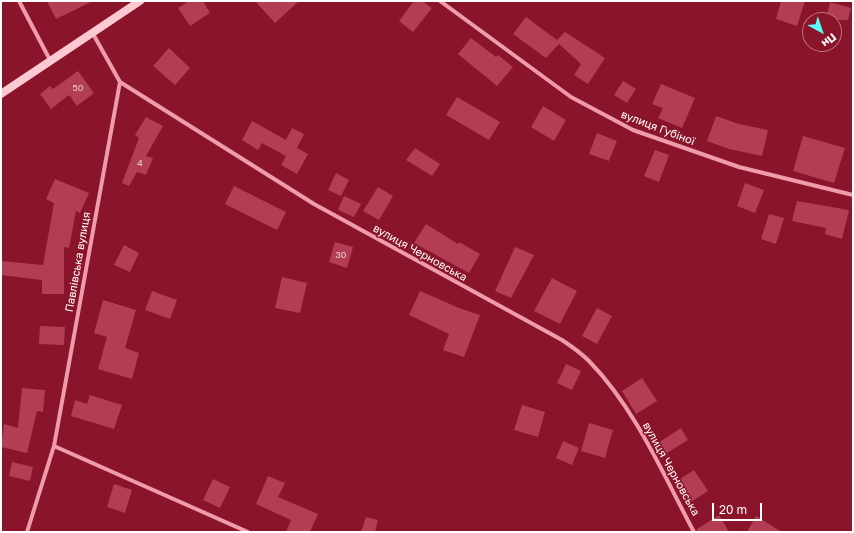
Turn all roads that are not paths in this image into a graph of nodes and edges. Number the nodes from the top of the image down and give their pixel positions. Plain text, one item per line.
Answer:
1 (19, 1) edge
2 (140, 1) edge
3 (440, 1) edge
4 (92, 32) junction
5 (50, 60) junction
6 (120, 82) junction
7 (1, 94) edge
8 (853, 195) edge
9 (54, 446) junction
10 (26, 532) edge
11 (248, 532) edge
12 (694, 532) edge

1 - 5 street
2 - 4 main road
3 - 8 street, вулиця Губіної
4 - 5 main road
4 - 6 street, вулиця Черновська
5 - 7 main road
6 - 9 street, Павлівська вулиця
6 - 12 street, вулиця Черновська
9 - 10 street, Павлівська вулиця
9 - 11 street

